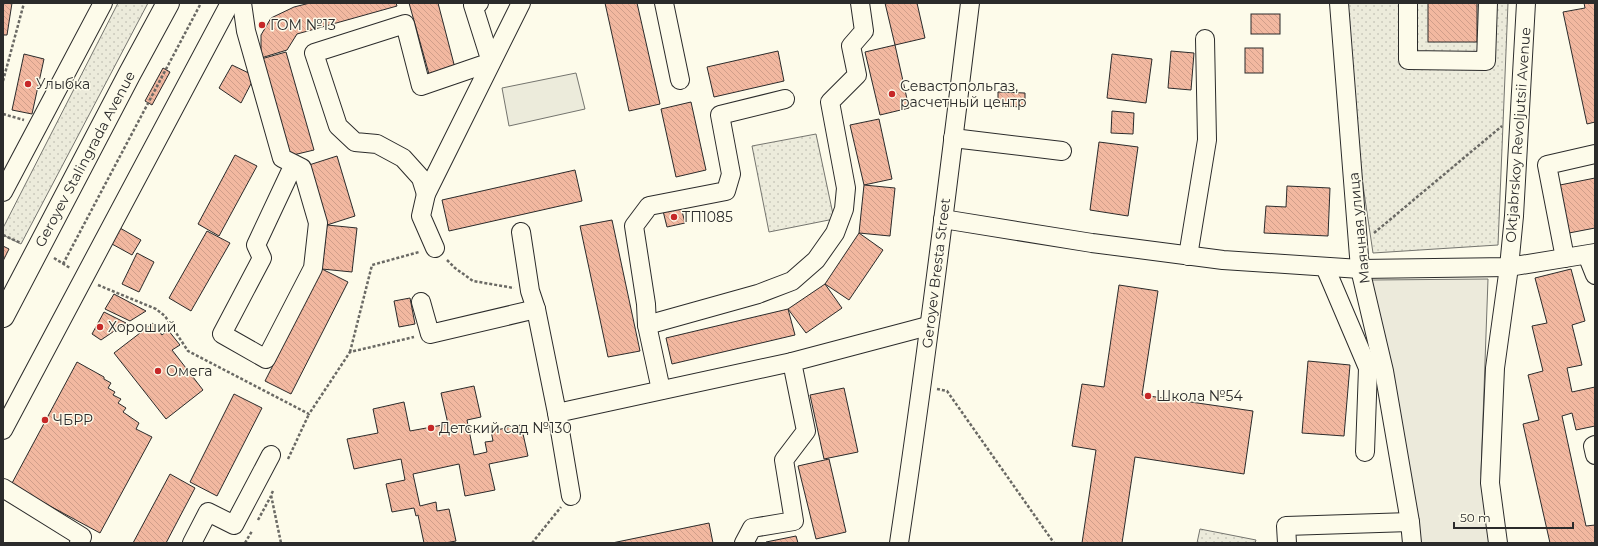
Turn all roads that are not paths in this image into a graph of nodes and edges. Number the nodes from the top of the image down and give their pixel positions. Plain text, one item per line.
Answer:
1 (103, 3) edge
2 (168, 3) edge
3 (230, 3) edge
4 (242, 3) edge
5 (479, 3) edge
6 (521, 3) edge
7 (664, 3) edge
8 (860, 3) edge
9 (970, 3) edge
10 (1339, 3) edge
11 (1408, 3) edge
12 (1488, 3) edge
13 (1526, 3) edge
14 (1205, 40) dead end
15 (491, 62) junction
16 (680, 80) dead end
17 (786, 99) dead end
18 (953, 138) junction
19 (1062, 151) dead end
20 (1595, 154) edge
21 (294, 164) junction
22 (3, 192) edge
23 (426, 194) junction
24 (943, 219) junction
25 (521, 232) dead end
26 (435, 248) road end
27 (1591, 254) edge
28 (1188, 256) junction
29 (1565, 258) junction
30 (1326, 267) junction
31 (1509, 267) junction
32 (1360, 269) junction
33 (1595, 275) edge
34 (421, 302) dead end
35 (536, 309) junction
36 (3, 316) edge
37 (647, 325) junction
38 (928, 326) junction
39 (792, 362) junction
40 (661, 390) junction
41 (557, 413) junction
42 (3, 430) edge
43 (1595, 445) edge
44 (1365, 452) dead end
45 (1595, 455) edge
46 (279, 458) road end
47 (3, 488) edge
48 (571, 496) road end
49 (1410, 522) junction
50 (80, 543) edge
51 (192, 543) edge
52 (744, 543) edge
53 (899, 543) edge
54 (1287, 543) edge
55 (1412, 543) edge
56 (1498, 543) edge

1 - 22 street
2 - 36 main road, Geroyev Stalingrada Avenue
3 - 42 street
4 - 21 street
5 - 15 street
6 - 15 street
7 - 16 street
8 - 37 street
9 - 18 street, Geroyev Bresta Street
10 - 32 street, Маячная улица
11 - 12 street
13 - 31 street, Oktjabrskoy Revoljutsii Avenue
14 - 28 street
15 - 23 street
15 - 23 street
17 - 37 street
18 - 19 street
18 - 24 street, Geroyev Bresta Street
20 - 29 street
21 - 21 street
23 - 26 street
24 - 28 street
24 - 38 street, Geroyev Bresta Street
25 - 35 street
27 - 29 street
27 - 33 street
28 - 30 street
29 - 31 street
30 - 32 street
30 - 44 street
31 - 32 street
31 - 56 street, Oktjabrskoy Revoljutsii Avenue
32 - 49 street, Маячная улица
34 - 35 street
35 - 41 street
37 - 40 street
38 - 39 street
38 - 53 street, Geroyev Bresta Street
39 - 40 street
39 - 52 street
40 - 41 street
41 - 48 street
43 - 45 street
46 - 51 street
47 - 50 street
49 - 54 street
49 - 55 street, Маячная улица

